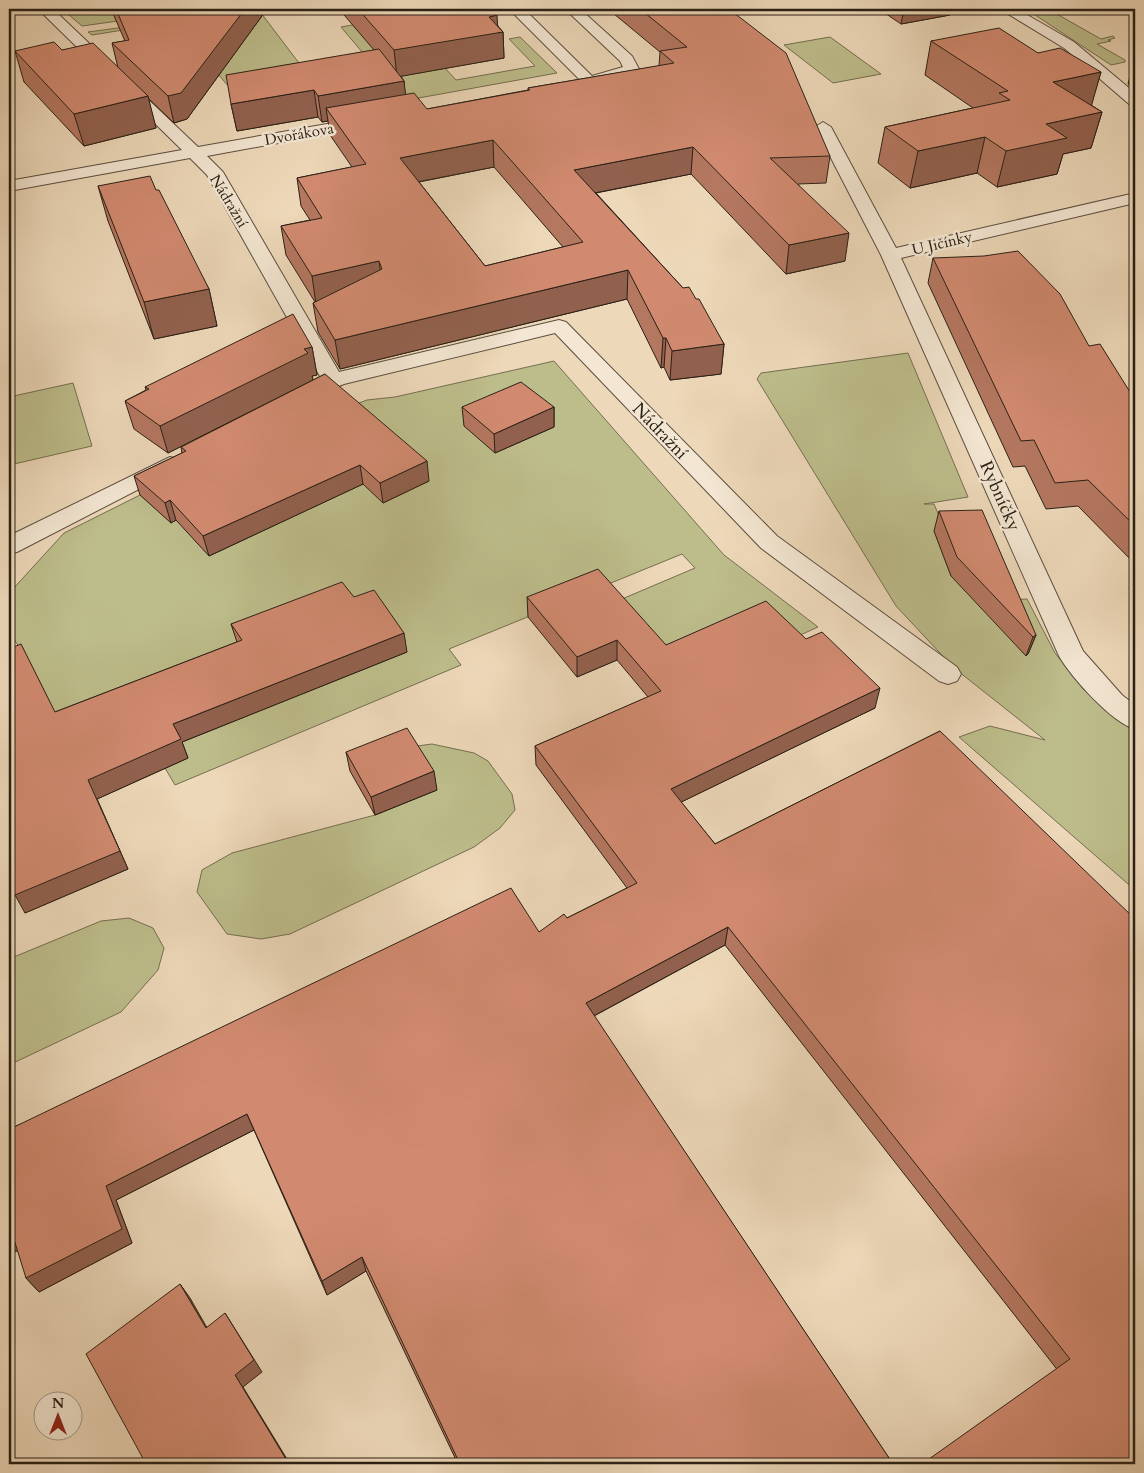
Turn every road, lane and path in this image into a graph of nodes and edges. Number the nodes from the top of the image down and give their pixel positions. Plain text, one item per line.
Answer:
1 (45, 9) edge
2 (516, 9) edge
3 (572, 9) edge
4 (1007, 9) edge
5 (1135, 101) edge
6 (382, 119) edge
7 (823, 127) dead end
8 (194, 153) junction
9 (9, 186) edge
10 (1135, 198) edge
11 (890, 255) junction
12 (333, 380) junction
13 (281, 407) edge
14 (185, 456) edge
15 (9, 546) edge
16 (948, 674) dead end
17 (1135, 719) edge

1 - 8 street, Nádražní
2 - 3 street
4 - 5 street
6 - 8 street, Dvořákova
7 - 11 street, U Jičínky
8 - 9 street, Dvořákova
8 - 12 street, Nádražní
10 - 11 street, U Jičínky
11 - 17 street, Rybníčky
12 - 13 street, Nádražní
12 - 16 street, Nádražní
14 - 15 street

